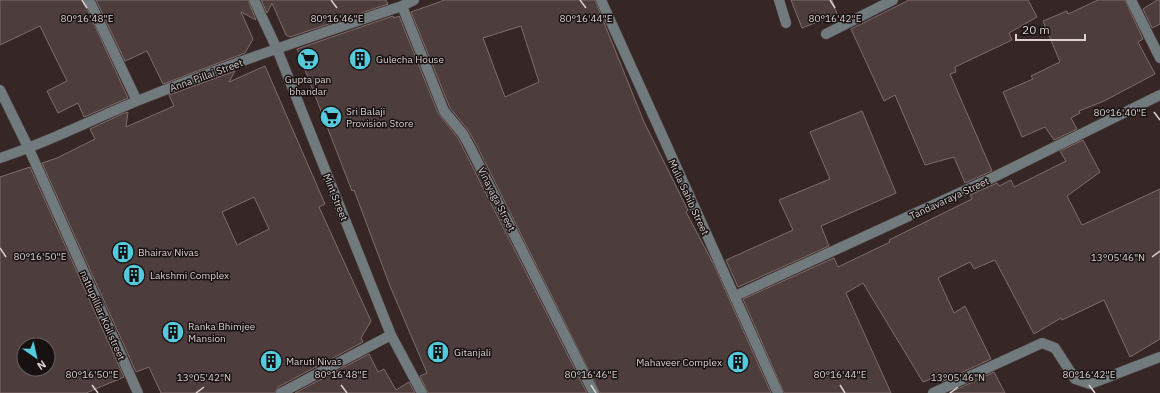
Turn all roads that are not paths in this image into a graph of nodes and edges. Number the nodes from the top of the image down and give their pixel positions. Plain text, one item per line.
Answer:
1 (89, 0) edge
2 (254, 0) edge
3 (414, 0) edge
4 (601, 0) edge
5 (779, 0) edge
6 (893, 0) edge
7 (1132, 0) edge
8 (402, 6) junction
9 (786, 23) dead end
10 (826, 34) dead end
11 (277, 49) junction
12 (1160, 58) edge
13 (0, 90) edge
14 (1160, 95) edge
15 (137, 101) junction
16 (29, 149) junction
17 (0, 158) edge
18 (735, 296) junction
19 (391, 335) junction
20 (1160, 357) edge
21 (138, 393) edge
22 (281, 393) edge
23 (422, 393) edge
24 (594, 393) edge
25 (778, 393) edge
26 (933, 393) edge

1 - 15 street
2 - 11 street, Mint Street
3 - 8 street, Anna Pillai Street
4 - 18 street, Mulla Sahib Street
5 - 9 street
6 - 10 street
7 - 12 street
8 - 11 street, Anna Pillai Street
8 - 24 street, Vinayaga Street
11 - 15 street, Anna Pillai Street
11 - 19 street, Mint Street
13 - 16 street, nattupilliar Koil street
14 - 18 street, Tandavaraya Street
15 - 16 street, Anna Pillai Street
16 - 17 street, Anna Pillai Street
16 - 21 street, nattupilliar Koil street
18 - 25 street, Mulla Sahib Street
19 - 22 street
19 - 23 street, Mint Street
20 - 26 street

